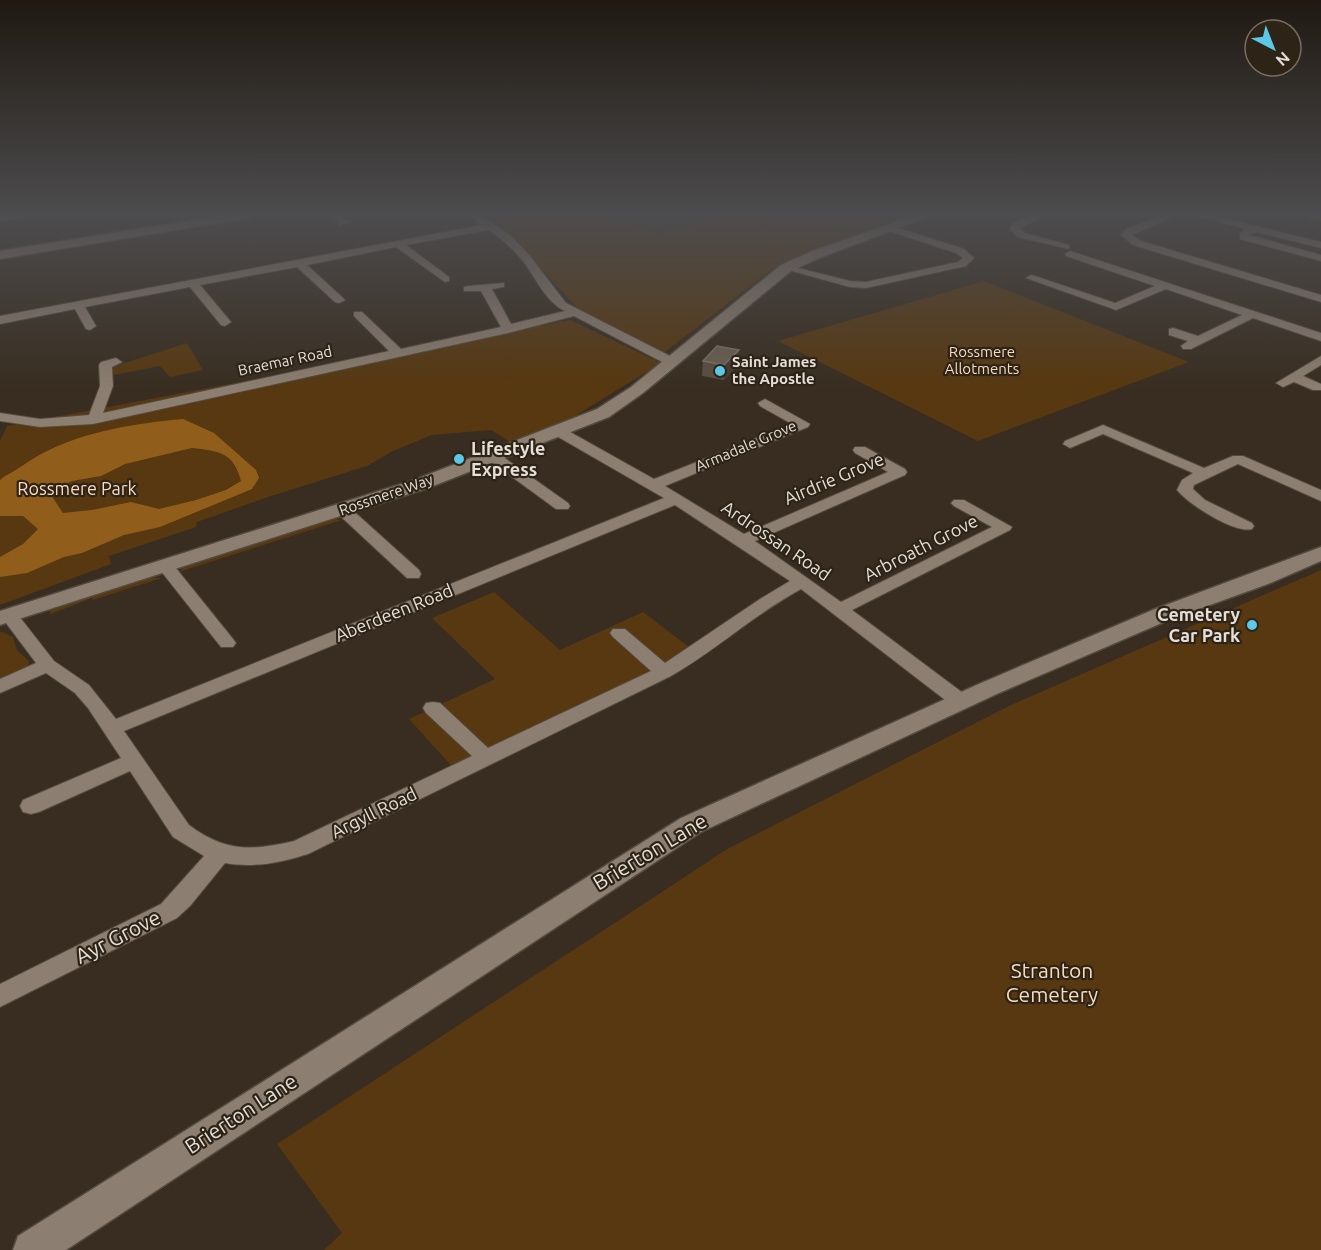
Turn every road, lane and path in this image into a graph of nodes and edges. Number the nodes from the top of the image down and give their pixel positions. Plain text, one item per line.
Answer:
1 (249, 272) edge
2 (309, 272) edge
3 (436, 272) edge
4 (536, 272) edge
5 (781, 272) edge
6 (803, 272) edge
7 (924, 272) edge
8 (1125, 272) edge
9 (1233, 272) edge
10 (1031, 278) dead end
11 (445, 279) dead end
12 (192, 283) junction
13 (500, 285) dead end
14 (1166, 285) junction
15 (485, 287) junction
16 (468, 289) dead end
17 (1321, 299) edge
18 (339, 300) dead end
19 (78, 305) junction
20 (1116, 307) junction
21 (574, 312) junction
22 (358, 314) dead end
23 (1102, 314) dead end
24 (1252, 314) junction
25 (0, 320) edge
26 (225, 322) dead end
27 (90, 326) dead end
28 (508, 329) junction
29 (1173, 332) dead end
30 (1321, 337) edge
31 (1199, 340) junction
32 (1187, 346) dead end
33 (398, 353) junction
34 (1321, 360) edge
35 (672, 363) junction
36 (105, 365) dead end
37 (259, 367) dead end
38 (270, 382) junction
39 (1318, 387) dead end
40 (765, 403) dead end
41 (0, 417) edge
42 (93, 420) junction
43 (558, 431) junction
44 (1070, 444) dead end
45 (860, 450) dead end
46 (494, 457) junction
47 (1204, 473) junction
48 (653, 485) junction
49 (1321, 496) edge
50 (676, 499) junction
51 (959, 503) dead end
52 (562, 506) dead end
53 (343, 510) junction
54 (1246, 526) dead end
55 (742, 541) junction
56 (1321, 553) edge
57 (165, 566) junction
58 (413, 574) dead end
59 (802, 582) junction
60 (841, 609) junction
61 (4, 616) edge
62 (618, 633) dead end
63 (227, 643) dead end
64 (47, 665) junction
65 (664, 672) junction
66 (0, 687) edge
67 (960, 701) junction
68 (434, 708) dead end
69 (113, 728) junction
70 (486, 758) junction
71 (133, 761) junction
72 (31, 806) dead end
73 (218, 855) junction
74 (0, 996) edge
75 (32, 1250) edge

1 - 12 street
2 - 18 street
3 - 11 street
4 - 21 street
5 - 35 street, Rossmere Way
6 - 7 street
8 - 14 street
9 - 17 street
10 - 20 street
12 - 19 street
12 - 26 street
13 - 15 street
14 - 20 street
14 - 24 street
15 - 16 street
15 - 28 street
19 - 25 street
19 - 27 street
20 - 23 street
21 - 28 street, Braemar Road
21 - 35 street
22 - 33 street
24 - 30 street
24 - 31 street
28 - 33 street, Braemar Road
29 - 31 street
31 - 32 street
33 - 38 street, Braemar Road
34 - 39 street
35 - 43 street, Rossmere Way
36 - 42 street
37 - 38 street
38 - 42 street, Braemar Road
40 - 48 street, Armadale Grove
41 - 42 street, Braemar Road
43 - 46 street, Rossmere Way
43 - 48 street, Ardrossan Road
44 - 47 street
45 - 55 street, Airdrie Grove
46 - 52 street
46 - 53 street, Rossmere Way
47 - 49 street
47 - 54 street
48 - 50 street, Ardrossan Road
50 - 55 street, Ardrossan Road
50 - 69 street, Aberdeen Road
51 - 60 street, Arbroath Grove
53 - 57 street, Rossmere Way
53 - 58 street
55 - 59 street, Ardrossan Road
56 - 67 street, Brierton Lane
57 - 61 street, Rossmere Way
57 - 63 street
59 - 60 street, Ardrossan Road
59 - 65 street, Argyll Road
60 - 67 street, Ardrossan Road
61 - 64 street, Argyll Road
62 - 65 street
64 - 66 street
64 - 69 street, Argyll Road
65 - 70 street, Argyll Road
67 - 75 street, Brierton Lane
68 - 70 street
69 - 71 street, Argyll Road
70 - 73 street, Argyll Road
71 - 72 street
71 - 73 street, Argyll Road
73 - 74 street, Ayr Grove

